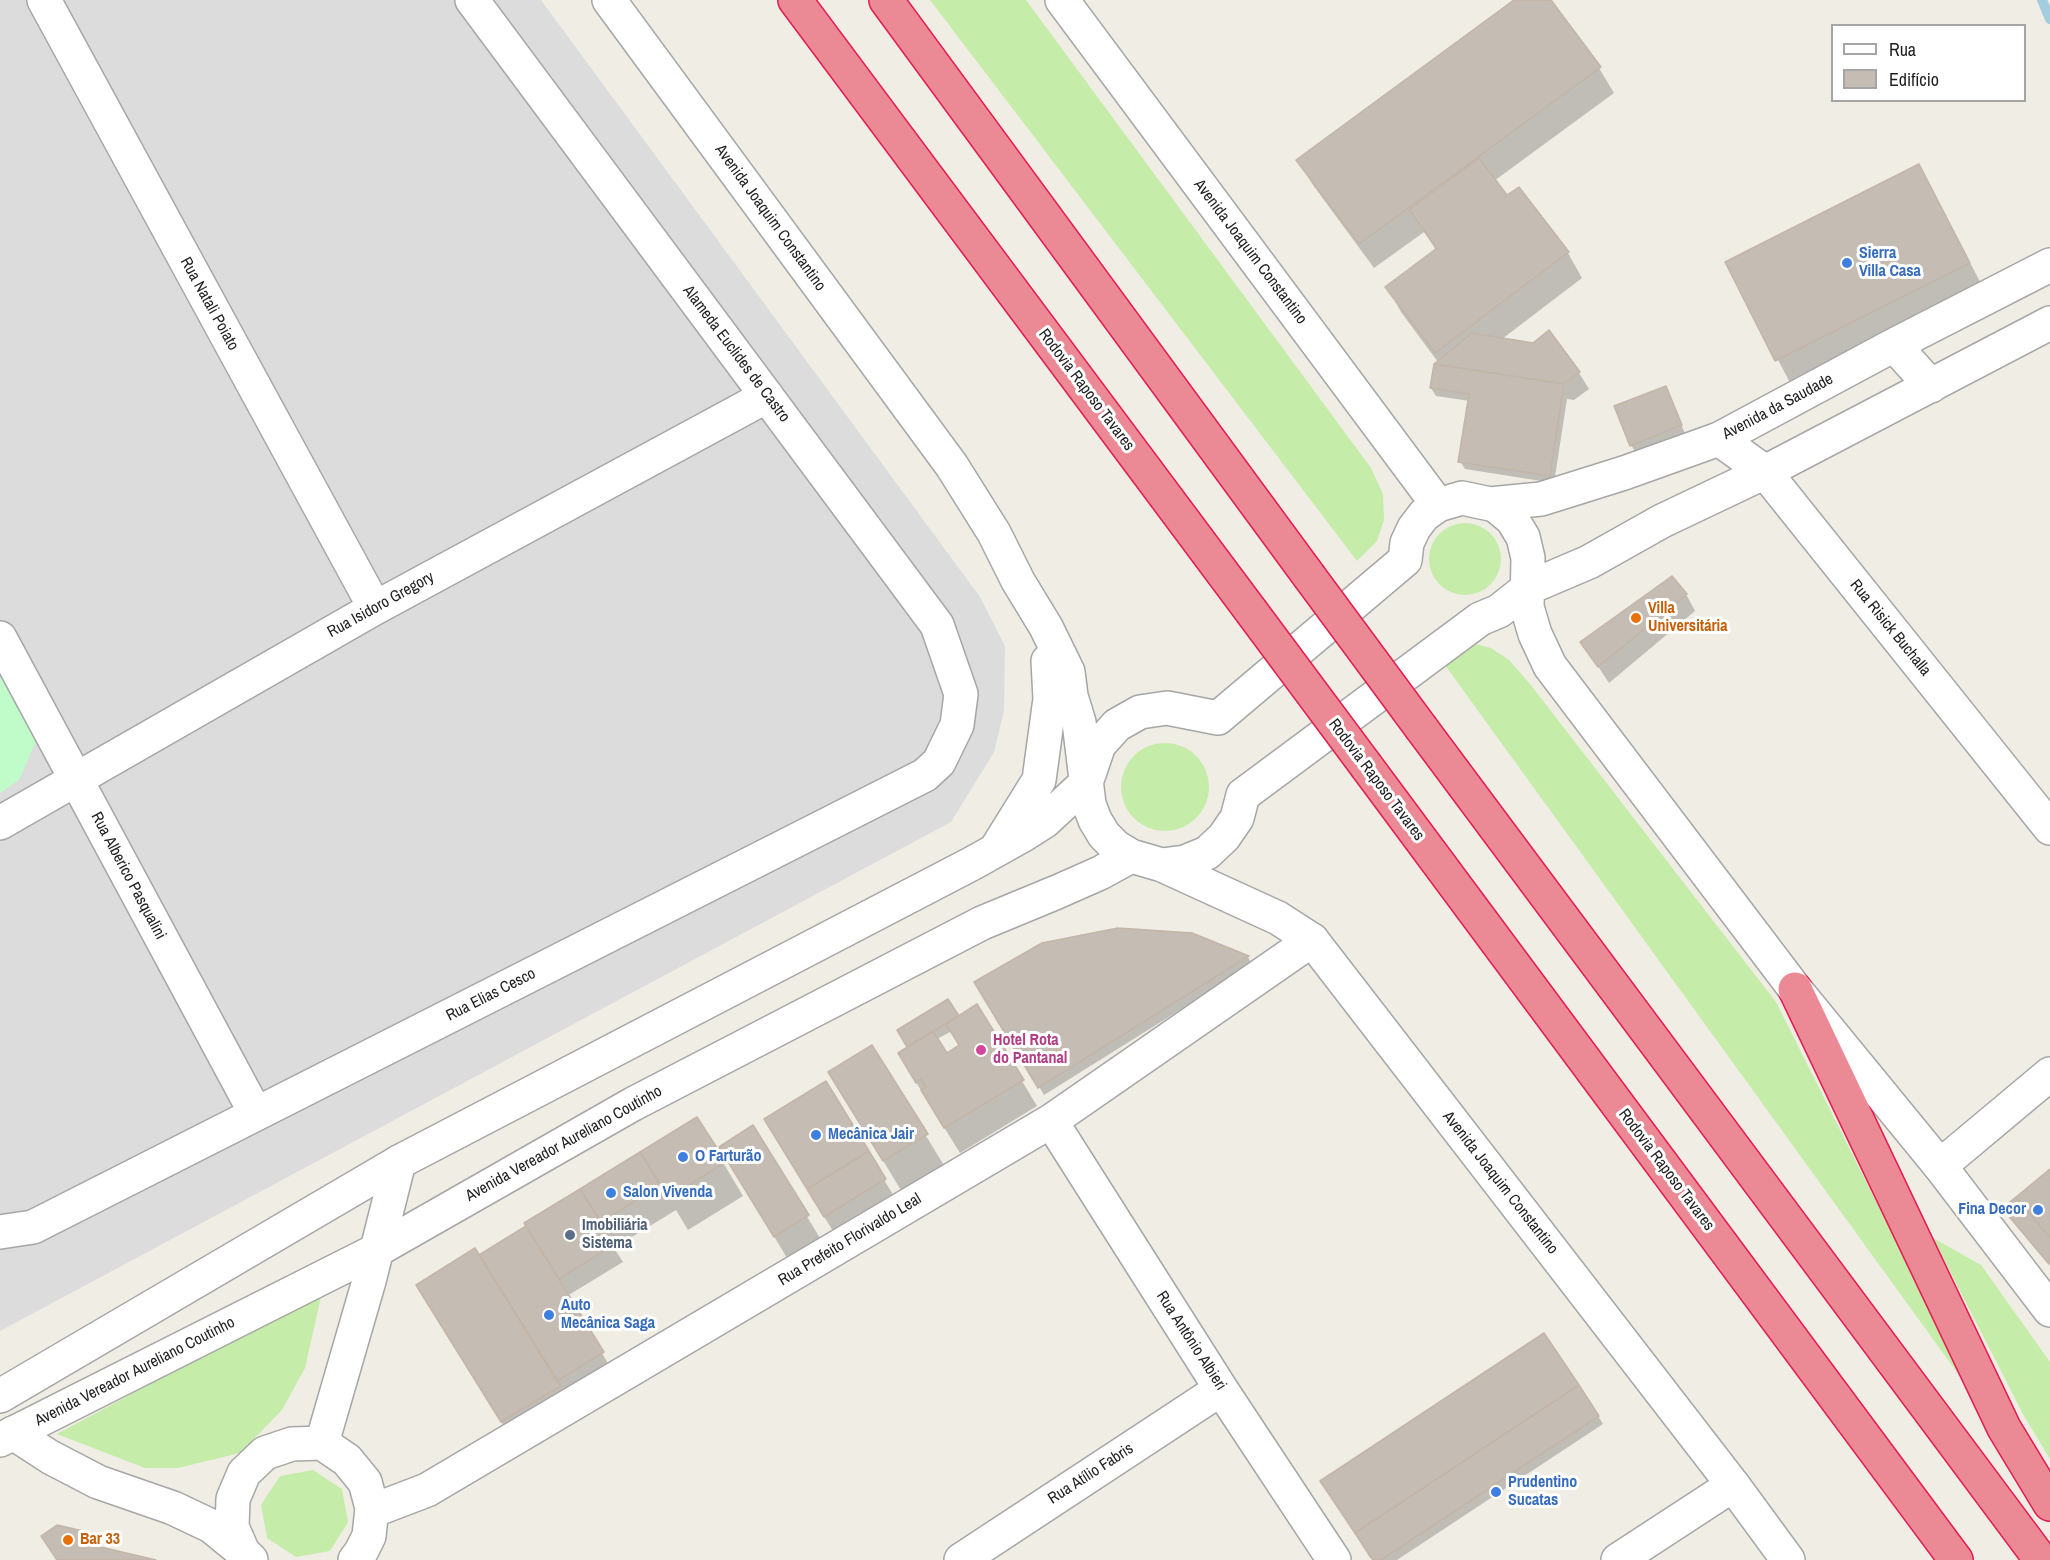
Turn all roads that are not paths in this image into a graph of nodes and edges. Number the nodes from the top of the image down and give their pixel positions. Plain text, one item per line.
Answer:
1 (44, 0) edge
2 (472, 0) edge
3 (609, 0) edge
4 (795, 0) edge
5 (886, 0) edge
6 (1062, 0) edge
7 (2050, 265) edge
8 (2050, 323) edge
9 (1894, 345) junction
10 (1931, 386) junction
11 (767, 396) junction
12 (1719, 440) junction
13 (1766, 472) junction
14 (1490, 504) junction
15 (1438, 505) junction
16 (1528, 588) junction
17 (375, 608) junction
18 (1046, 627) junction
19 (0, 638) edge
20 (957, 725) joint
21 (76, 779) junction
22 (1086, 783) junction
23 (0, 823) edge
24 (2050, 828) edge
25 (995, 852) junction
26 (1147, 861) junction
27 (1312, 940) junction
28 (1795, 989) junction
29 (2050, 1074) edge
30 (256, 1114) junction
31 (1051, 1121) junction
32 (399, 1162) junction
33 (1940, 1166) junction
34 (0, 1232) edge
35 (377, 1250) junction
36 (2050, 1310) edge
37 (1221, 1389) junction
38 (0, 1396) edge
39 (6, 1436) edge
40 (322, 1443) junction
41 (1733, 1485) junction
42 (2050, 1504) edge
43 (372, 1512) junction
44 (247, 1556) edge
45 (355, 1560) edge
46 (961, 1560) edge
47 (1334, 1560) edge
48 (1618, 1560) edge
49 (1788, 1560) edge
50 (1956, 1560) edge
51 (2042, 1560) edge

1 - 17 street, Rua Natali Poiato
2 - 11 street, Alameda Euclides de Castro
3 - 18 street, Avenida Joaquim Constantino
4 - 50 highway, Rodovia Raposo Tavares, bridge
5 - 51 highway, bridge
6 - 15 street, Avenida Joaquim Constantino
7 - 9 street, Avenida da Saudade
8 - 10 street
9 - 10 street
9 - 12 street, Avenida da Saudade
10 - 13 street
11 - 17 street, Rua Isidoro Gregory
11 - 20 street, Alameda Euclides de Castro
12 - 13 street, Rua Risick Buchalla
12 - 14 street, Avenida da Saudade
13 - 16 street
13 - 24 street, Rua Risick Buchalla
14 - 15 street
14 - 16 street
15 - 22 street
16 - 26 street, Avenida Vereador Aureliano Coutinho
16 - 28 street
17 - 21 street, Rua Isidoro Gregory
18 - 22 street, Avenida Joaquim Constantino
18 - 25 street
19 - 21 street, Rua Alberico Pasqualini
20 - 30 street, Rua Elias Cesco
21 - 23 street, Rua Isidoro Gregory
21 - 30 street, Rua Alberico Pasqualini
22 - 25 street
22 - 26 street, Avenida Joaquim Constantino
25 - 32 street
26 - 27 street, Avenida Joaquim Constantino
26 - 35 street, Avenida Vereador Aureliano Coutinho
27 - 31 street, Rua Prefeito Florivaldo Leal
27 - 41 street, Avenida Joaquim Constantino
28 - 33 street
28 - 42 highway
29 - 33 street
30 - 34 street, Rua Elias Cesco
31 - 37 street, Rua Antônio Albieri
31 - 43 street, Rua Prefeito Florivaldo Leal
32 - 35 street
32 - 38 street
33 - 36 street
35 - 39 street, Avenida Vereador Aureliano Coutinho
35 - 40 street
37 - 46 street, Rua Atílio Fabris
37 - 47 street, Rua Antônio Albieri
39 - 44 street
40 - 43 street
40 - 44 street
41 - 48 street
41 - 49 street, Avenida Joaquim Constantino
43 - 45 street

